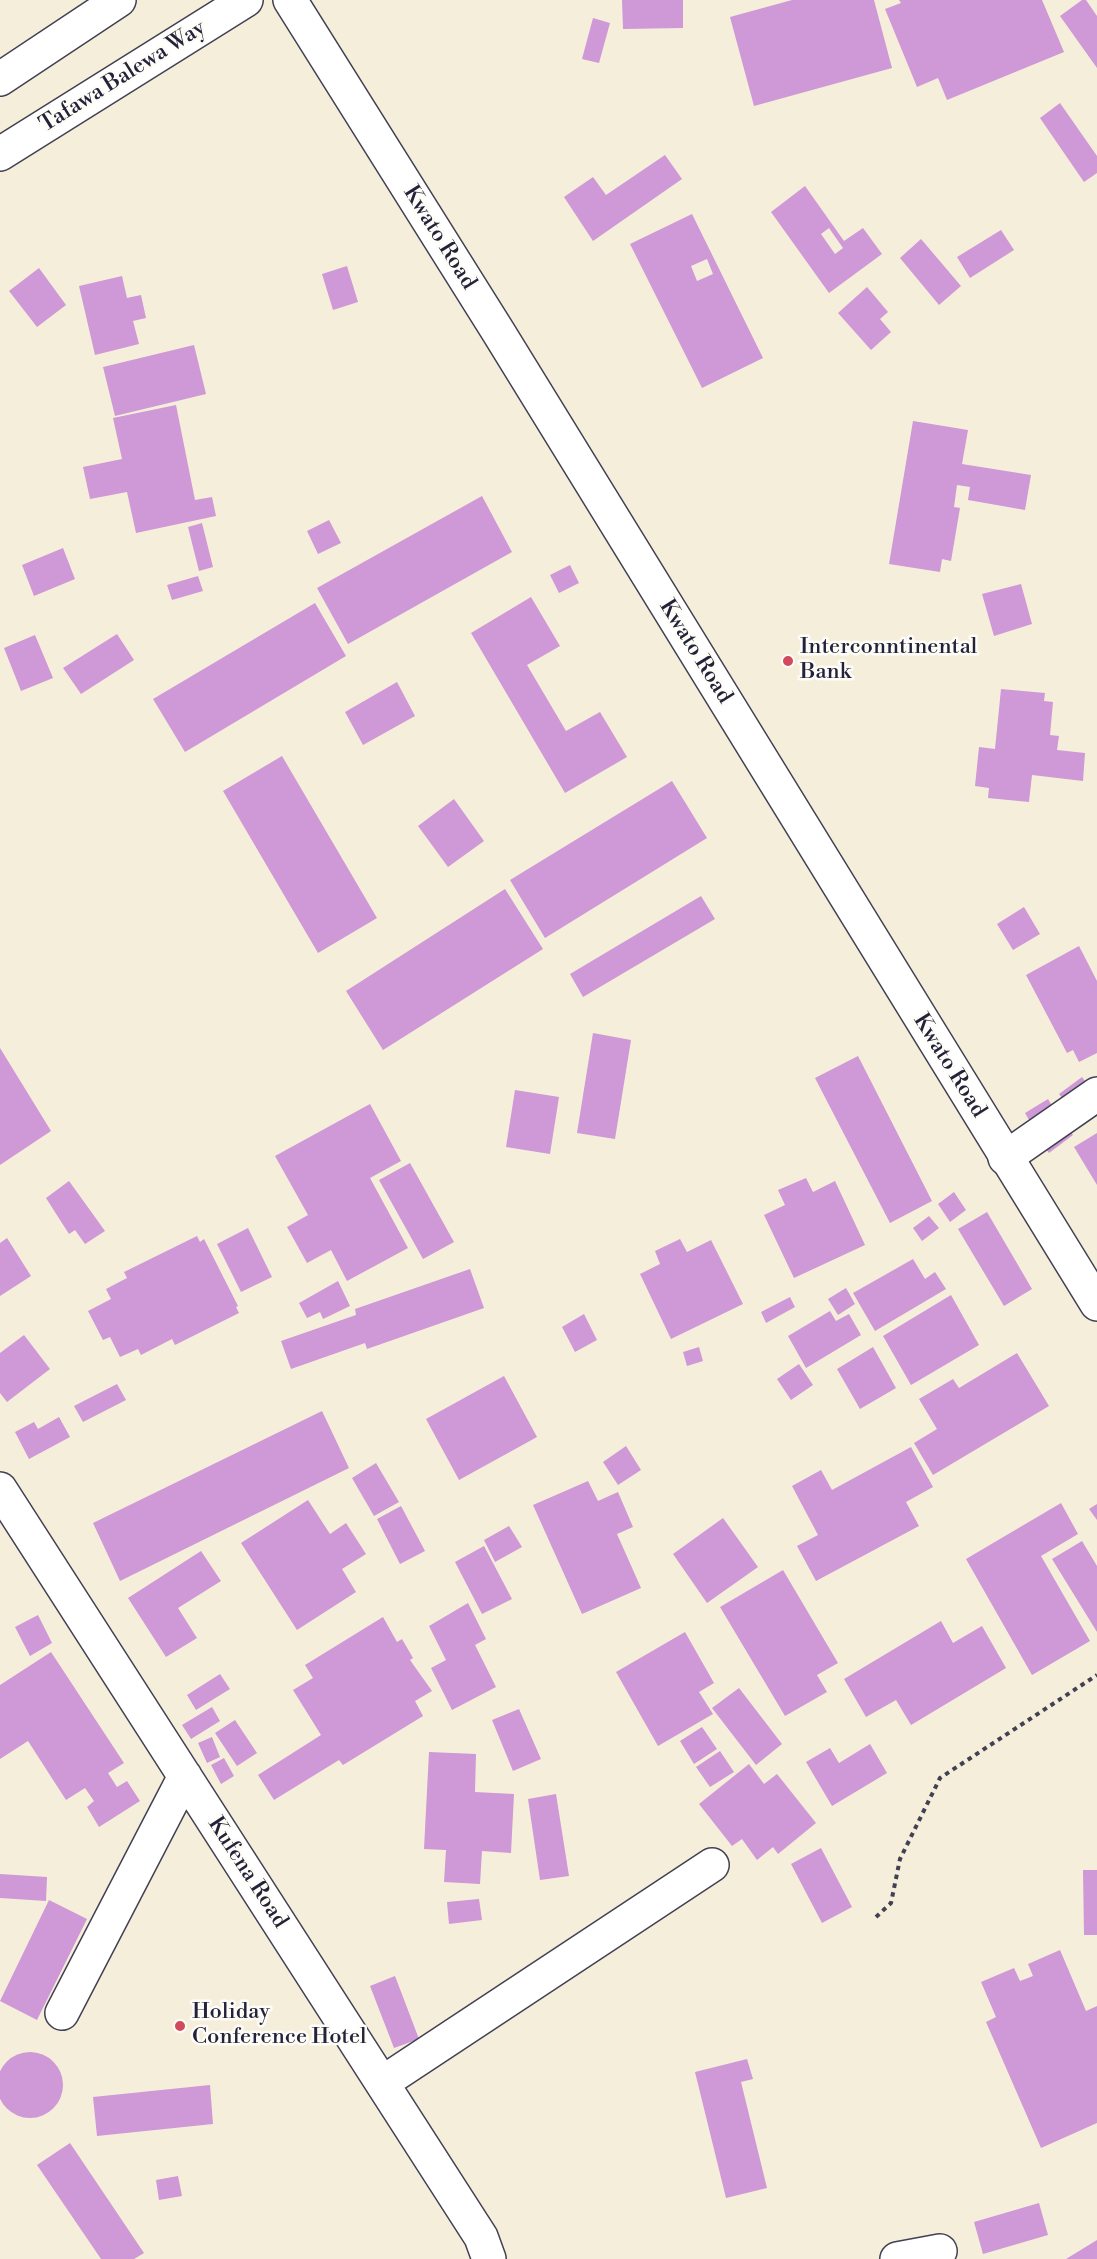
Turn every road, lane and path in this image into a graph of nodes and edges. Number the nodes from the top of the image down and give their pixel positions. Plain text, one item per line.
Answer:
1 (119, 0) edge
2 (246, 0) edge
3 (290, 0) edge
4 (0, 78) edge
5 (0, 154) edge
6 (1097, 1094) edge
7 (1005, 1158) junction
8 (1097, 1304) edge
9 (0, 1489) edge
10 (1097, 1675) edge
11 (185, 1776) junction
12 (712, 1865) dead end
13 (876, 1917) dead end
14 (62, 2013) dead end
15 (382, 2083) junction
16 (940, 2251) dead end
17 (489, 2259) edge
18 (897, 2259) edge

1 - 4 street
2 - 5 street, Tafawa Balewa Way
3 - 7 street, Kwato Road
6 - 7 street
7 - 8 street, Kwato Road
9 - 11 street, Kufena Road
10 - 13 path
11 - 14 street
11 - 15 street, Kufena Road
12 - 15 street
15 - 17 street, Kufena Road
16 - 18 street

